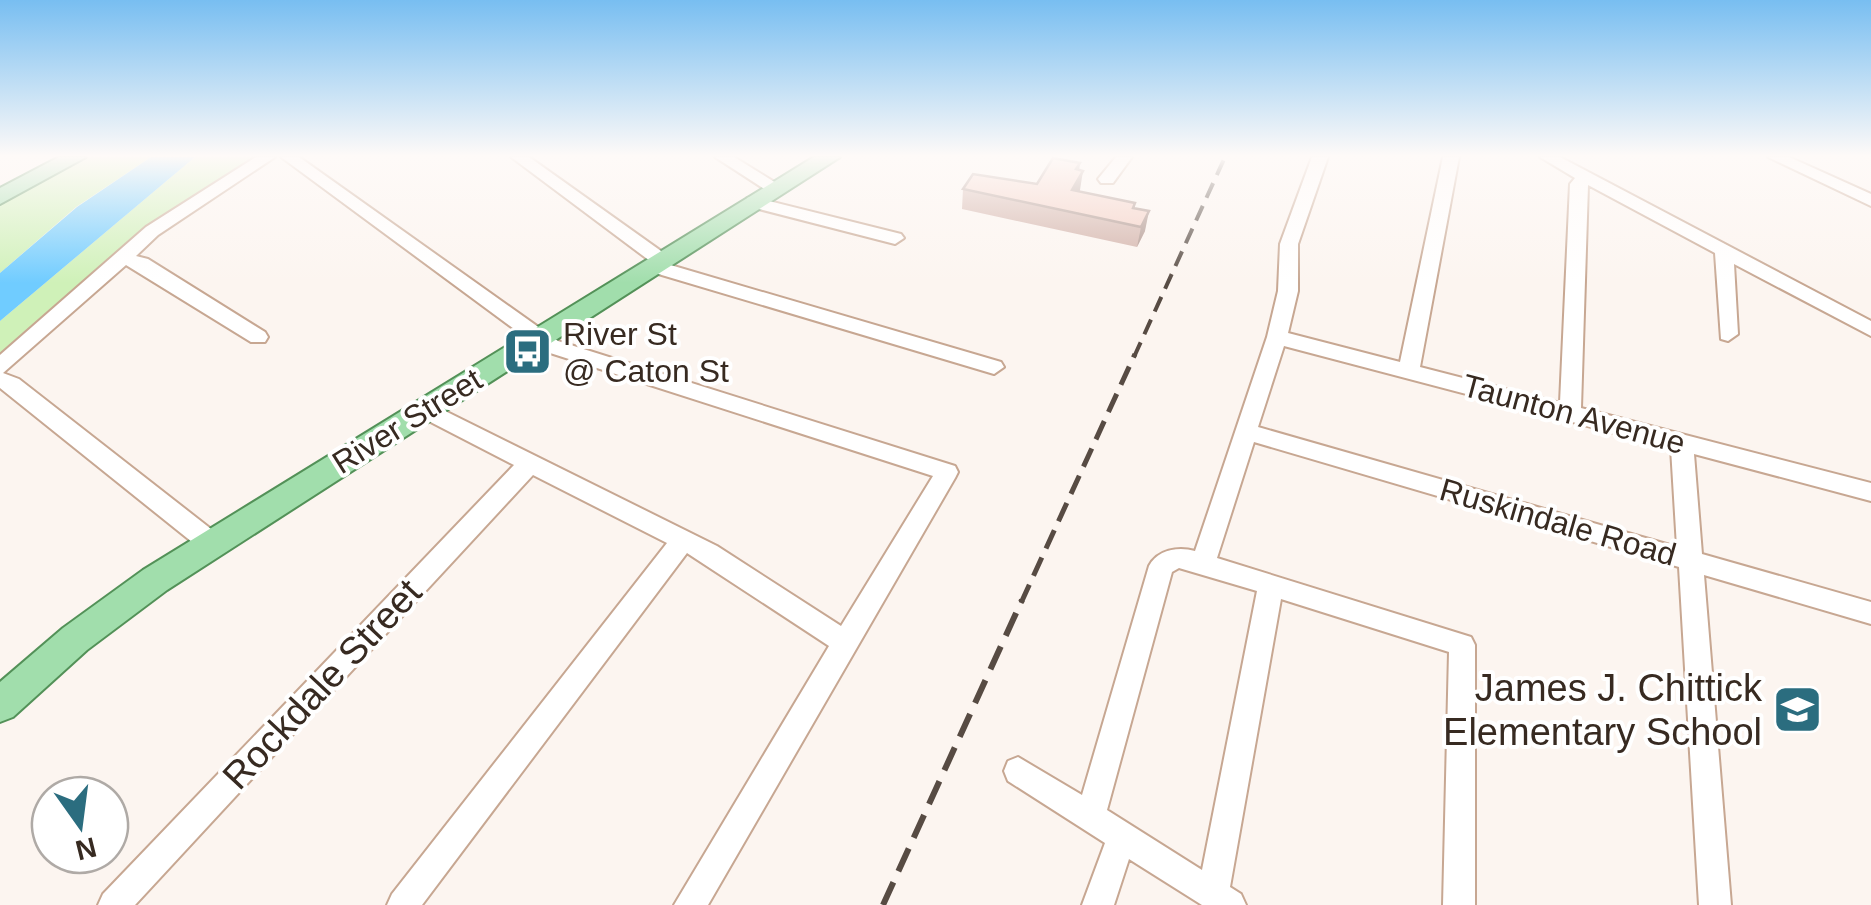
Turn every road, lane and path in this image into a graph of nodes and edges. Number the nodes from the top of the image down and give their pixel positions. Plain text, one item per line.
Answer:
1 (196, 199) edge
2 (348, 199) edge
3 (574, 199) edge
4 (757, 199) edge
5 (777, 199) edge
6 (1305, 199) edge
7 (1443, 199) edge
8 (1577, 199) edge
9 (1627, 199) edge
10 (895, 238) dead end
11 (1724, 251) junction
12 (120, 258) junction
13 (656, 263) junction
14 (1867, 322) edge
15 (1728, 334) dead end
16 (258, 336) dead end
17 (1277, 337) junction
18 (538, 338) junction
19 (0, 367) edge
20 (994, 367) dead end
21 (1409, 371) junction
22 (0, 380) edge
23 (425, 410) junction
24 (1570, 413) junction
25 (1244, 431) junction
26 (1682, 442) junction
27 (530, 463) junction
28 (1871, 492) edge
29 (682, 540) junction
30 (211, 543) junction
31 (1690, 561) junction
32 (1203, 563) junction
33 (1271, 586) junction
34 (1871, 612) edge
35 (847, 644) junction
36 (1, 702) edge
37 (1018, 771) dead end
38 (1091, 814) junction
39 (1122, 836) junction
40 (1222, 900) edge
41 (114, 905) edge
42 (403, 905) edge
43 (690, 905) edge
44 (1098, 905) edge
45 (1459, 905) edge
46 (1715, 905) edge

1 - 12 street
2 - 18 street
3 - 13 street
4 - 13 main road, River Street
5 - 10 street
6 - 17 street
7 - 21 street
8 - 24 street
9 - 11 street
11 - 14 street
11 - 15 street
12 - 16 street
12 - 19 street
13 - 18 main road, River Street
13 - 20 street
17 - 21 street, Taunton Avenue
17 - 25 street
18 - 23 main road, River Street
18 - 35 street
21 - 24 street, Taunton Avenue
22 - 30 street
23 - 27 street
23 - 30 main road, River Street
24 - 26 street, Taunton Avenue
25 - 31 street, Ruskindale Road
25 - 32 street
26 - 28 street, Taunton Avenue
26 - 31 street
27 - 29 street
27 - 41 street, Rockdale Street
29 - 35 street
29 - 42 street
30 - 36 main road, River Street
31 - 34 street, Ruskindale Road
31 - 46 street
32 - 33 street
32 - 38 street
33 - 40 street
33 - 45 street
35 - 43 street
37 - 38 street
38 - 39 street
39 - 40 street
39 - 44 street

